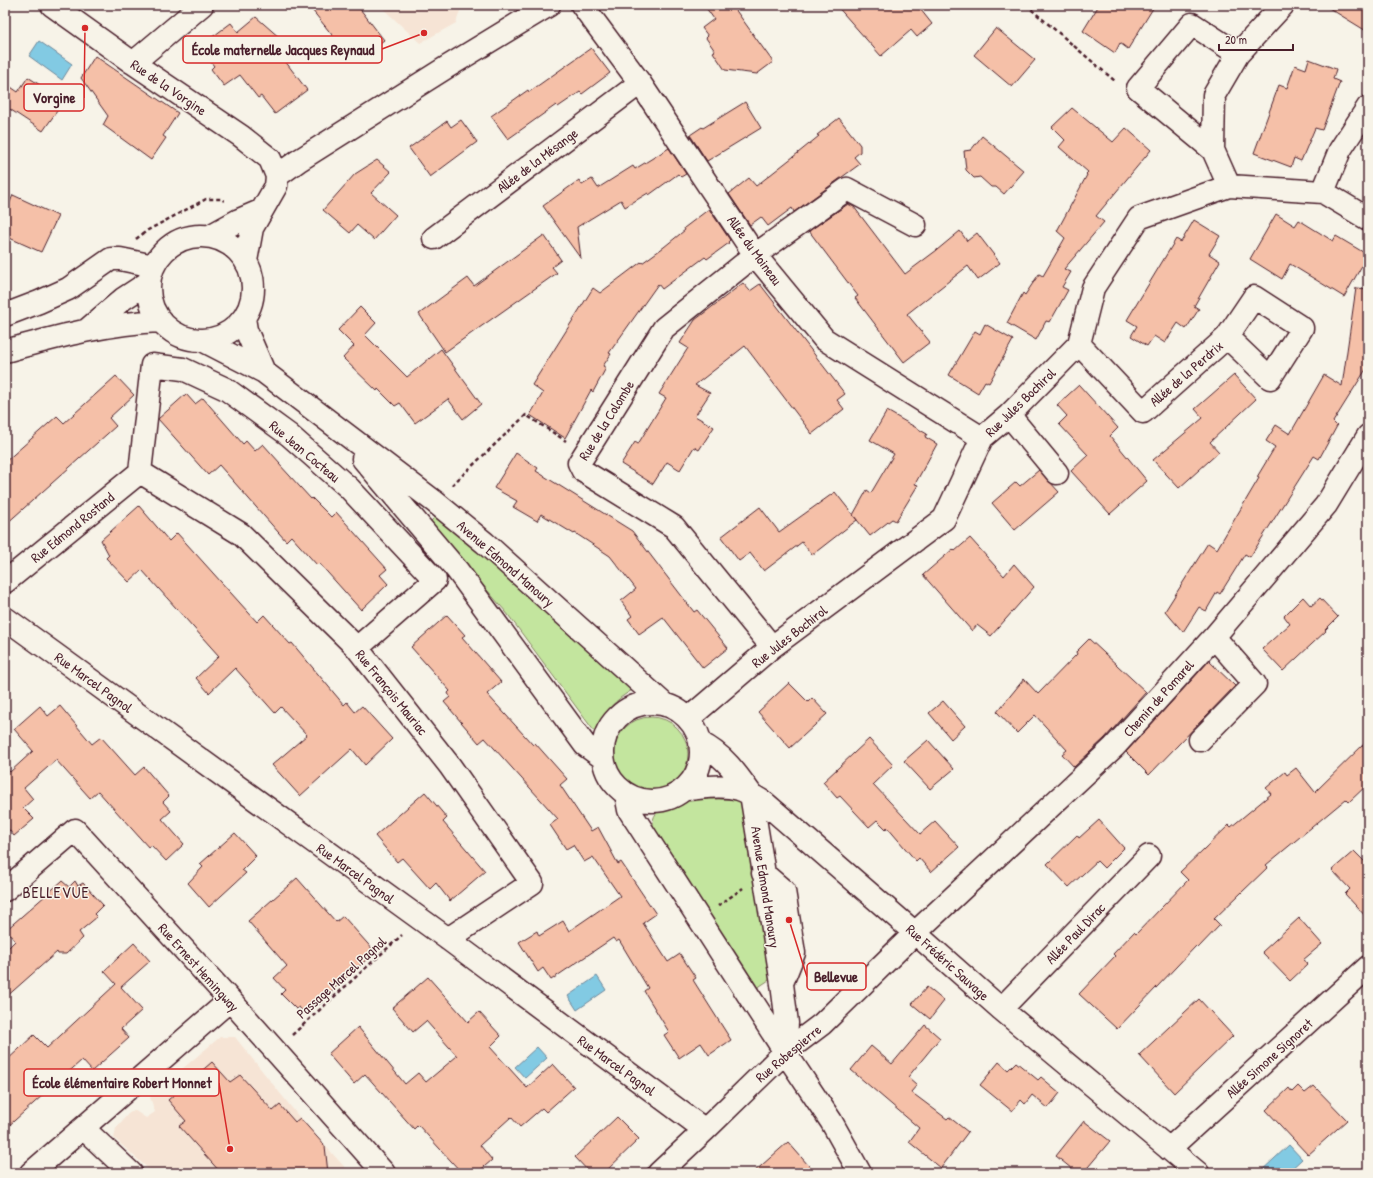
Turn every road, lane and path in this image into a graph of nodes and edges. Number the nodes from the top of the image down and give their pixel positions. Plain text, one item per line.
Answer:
1 (52, 5) edge
2 (202, 5) edge
3 (549, 5) edge
4 (582, 5) edge
5 (1026, 5) edge
6 (1283, 5) edge
7 (1238, 54) junction
8 (133, 63) junction
9 (640, 83) junction
10 (1138, 88) junction
11 (1368, 107) edge
12 (1213, 150) junction
13 (277, 176) junction
14 (1229, 186) junction
15 (1323, 192) junction
16 (260, 211) junction
17 (1368, 219) edge
18 (240, 220) junction
19 (915, 225) dead end
20 (210, 236) junction
21 (434, 238) dead end
22 (755, 255) junction
23 (111, 259) junction
24 (246, 261) junction
25 (152, 274) junction
26 (5, 315) edge
27 (244, 318) junction
28 (161, 321) junction
29 (88, 329) junction
30 (1227, 337) dead end
31 (202, 340) junction
32 (1079, 344) junction
33 (5, 351) edge
34 (264, 372) junction
35 (1009, 415) junction
36 (338, 429) junction
37 (1368, 436) edge
38 (982, 438) junction
39 (585, 453) junction
40 (140, 472) junction
41 (1057, 473) dead end
42 (435, 502) junction
43 (5, 582) edge
44 (5, 618) edge
45 (1214, 637) junction
46 (772, 647) junction
47 (357, 648) junction
48 (665, 705) junction
49 (688, 719) junction
50 (1200, 740) dead end
51 (700, 743) junction
52 (603, 758) junction
53 (685, 789) junction
54 (626, 794) junction
55 (751, 794) junction
56 (1149, 856) dead end
57 (5, 890) edge
58 (420, 919) junction
59 (915, 932) junction
60 (448, 939) junction
61 (1368, 967) edge
62 (230, 1000) junction
63 (1001, 1009) junction
64 (275, 1051) junction
65 (785, 1052) junction
66 (83, 1128) junction
67 (705, 1130) junction
68 (1169, 1149) junction
69 (31, 1173) edge
70 (131, 1173) edge
71 (384, 1173) edge
72 (659, 1173) edge
73 (860, 1173) edge
74 (1198, 1173) edge

1 - 8 street, Rue de la Vorgine
2 - 8 street
3 - 13 street
4 - 9 street, Allée du Moineau
5 - 10 path
6 - 7 street
7 - 10 street
7 - 12 street
8 - 13 street, Rue de la Vorgine
9 - 21 street, Allée de la Mésange
9 - 22 street, Allée du Moineau
10 - 12 street
11 - 15 street
12 - 14 street
13 - 16 street
14 - 15 street
14 - 32 street
15 - 17 street
16 - 18 street
16 - 24 street
18 - 20 street
18 - 23 path
19 - 22 street, Rue de la Colombe
20 - 24 street
20 - 25 street
22 - 38 street, Allée du Moineau
22 - 39 street, Rue de la Colombe
23 - 25 street
23 - 26 street
24 - 27 street
25 - 28 street
25 - 29 street
27 - 31 street
27 - 34 street, Avenue Edmond Manoury
28 - 29 street
28 - 31 street
29 - 33 street
30 - 32 street, Allée de la Perdrix
31 - 34 street, Avenue Edmond Manoury
32 - 35 street, Rue Jules Bochirol
34 - 36 street, Avenue Edmond Manoury
35 - 38 street, Rue Jules Bochirol
35 - 41 street
36 - 42 street, Avenue Edmond Manoury
36 - 52 street, Avenue Edmond Manoury
37 - 45 street, Chemin de Pomarel
38 - 46 street, Rue Jules Bochirol
39 - 42 path
39 - 46 street, Rue de la Colombe
40 - 43 street, Rue Edmond Rostand
40 - 47 street, Rue François Mauriac
40 - 47 street, Rue Jean Cocteau
42 - 48 street, Avenue Edmond Manoury
44 - 58 street, Rue Marcel Pagnol
45 - 50 street
45 - 59 street, Chemin de Pomarel
46 - 49 street, Rue Jules Bochirol
47 - 60 street, Rue François Mauriac
48 - 49 street
48 - 52 street
49 - 51 street
51 - 53 street
51 - 55 street, Avenue Edmond Manoury
52 - 54 street
53 - 54 street
53 - 55 street, Rue Frédéric Sauvage
54 - 65 street
55 - 59 street, Rue Frédéric Sauvage
55 - 65 street, Avenue Edmond Manoury
56 - 63 street, Allée Paul Dirac
57 - 62 street, Rue Ernest Hemingway
58 - 60 street, Rue Marcel Pagnol
58 - 64 path, Passage Marcel Pagnol
59 - 63 street, Rue Frédéric Sauvage
59 - 65 street, Rue Robespierre
60 - 67 street, Rue Marcel Pagnol
61 - 68 street, Allée Simone Signoret
62 - 64 street, Rue Ernest Hemingway
62 - 66 street
63 - 68 street, Rue Frédéric Sauvage
64 - 71 street, Rue Ernest Hemingway
65 - 67 street, Rue Robespierre
65 - 73 street
66 - 69 street
66 - 70 street
67 - 72 street, Rue Robespierre
68 - 74 street, Rue Frédéric Sauvage

